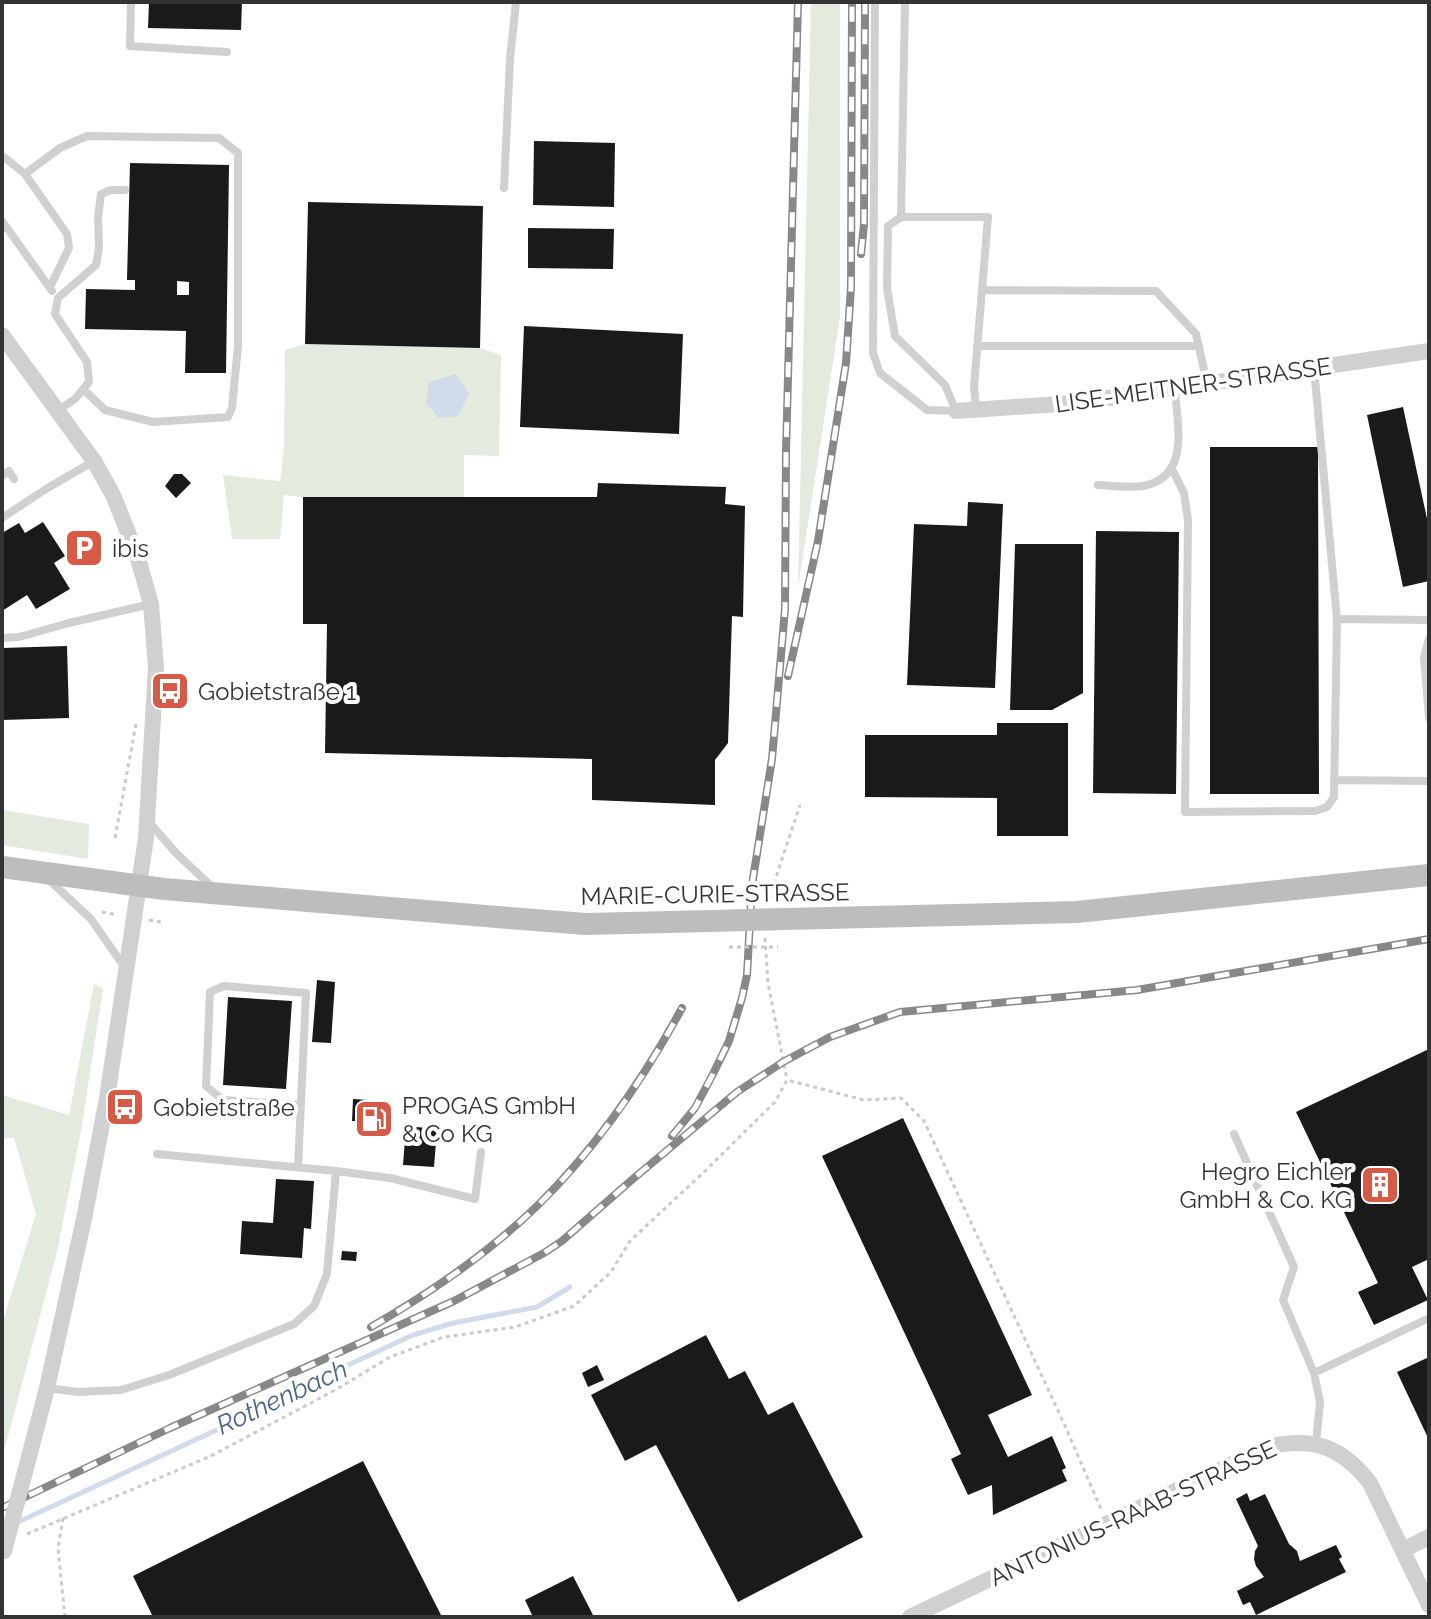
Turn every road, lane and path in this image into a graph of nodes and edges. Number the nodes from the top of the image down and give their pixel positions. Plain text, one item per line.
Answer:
1 (131, 2) edge
2 (516, 2) edge
3 (875, 2) edge
4 (905, 2) edge
5 (227, 52) dead end
6 (2, 158) edge
7 (25, 174) junction
8 (504, 188) dead end
9 (125, 190) dead end
10 (901, 217) junction
11 (2, 221) edge
12 (50, 287) junction
13 (982, 290) junction
14 (58, 298) junction
15 (2, 336) edge
16 (977, 346) junction
17 (1199, 346) junction
18 (1429, 351) edge
19 (1314, 368) junction
20 (1207, 384) junction
21 (83, 389) junction
22 (1175, 389) junction
23 (976, 409) junction
24 (57, 411) junction
25 (956, 411) junction
26 (94, 461) junction
27 (1172, 469) junction
28 (2, 476) edge
29 (14, 479) dead end
30 (1098, 485) dead end
31 (2, 518) edge
32 (151, 604) junction
33 (1337, 619) junction
34 (1429, 620) edge
35 (2, 638) edge
36 (1429, 639) edge
37 (1429, 718) edge
38 (136, 722) dead end
39 (1334, 780) junction
40 (1429, 781) edge
41 (800, 805) dead end
42 (147, 820) junction
43 (115, 838) dead end
44 (2, 867) edge
45 (41, 873) junction
46 (1429, 875) edge
47 (139, 885) junction
48 (218, 893) junction
49 (777, 911) junction
50 (765, 932) dead end
51 (729, 947) dead end
52 (778, 947) dead end
53 (126, 970) junction
54 (787, 1080) junction
55 (301, 1105) junction
56 (1234, 1134) dead end
57 (481, 1152) dead end
58 (157, 1154) dead end
59 (298, 1167) junction
60 (336, 1171) junction
61 (1429, 1318) edge
62 (1314, 1373) junction
63 (47, 1388) junction
64 (1316, 1443) junction
65 (63, 1518) junction
66 (1107, 1523) junction
67 (26, 1534) dead end
68 (1429, 1537) edge
69 (1403, 1550) junction
70 (3, 1555) edge
71 (1429, 1605) edge
72 (65, 1617) edge
73 (910, 1617) edge

1 - 5 lane
2 - 8 lane
3 - 25 lane
4 - 10 lane
6 - 7 lane
7 - 12 lane
7 - 21 lane
9 - 14 lane
10 - 13 lane
10 - 25 lane
11 - 12 lane
12 - 14 lane
13 - 16 lane
13 - 17 lane
14 - 21 lane
15 - 24 street
16 - 17 lane
16 - 23 lane
17 - 20 lane
18 - 19 street, LISE-MEITNER-STRASSE
19 - 20 street, LISE-MEITNER-STRASSE
19 - 33 lane
20 - 22 street, LISE-MEITNER-STRASSE
21 - 24 lane
22 - 23 street, LISE-MEITNER-STRASSE
22 - 27 lane
23 - 25 street, LISE-MEITNER-STRASSE
24 - 26 street
26 - 31 lane
26 - 32 street
27 - 30 lane
27 - 39 lane
28 - 29 lane
32 - 35 lane
32 - 42 street
33 - 34 lane
33 - 39 lane
36 - 37 lane
38 - 43 path
39 - 40 lane
41 - 49 path
42 - 47 street
42 - 48 lane
44 - 45 main road, MARIE-CURIE-STRASSE
45 - 47 main road, MARIE-CURIE-STRASSE
45 - 53 lane
46 - 49 main road, MARIE-CURIE-STRASSE
47 - 48 main road, MARIE-CURIE-STRASSE
47 - 53 street
48 - 49 main road, MARIE-CURIE-STRASSE, bridge
50 - 54 path
51 - 52 path, bridge
53 - 63 street
54 - 65 path
54 - 66 path
55 - 55 lane
55 - 59 lane
56 - 62 lane
57 - 60 lane
58 - 59 lane
59 - 60 lane
60 - 63 lane
61 - 62 lane
62 - 64 lane
63 - 70 street, bridge
64 - 66 street, ANTONIUS-RAAB-STRASSE
64 - 69 street
65 - 67 path
65 - 72 path
66 - 73 street, ANTONIUS-RAAB-STRASSE
68 - 69 street
69 - 71 street

